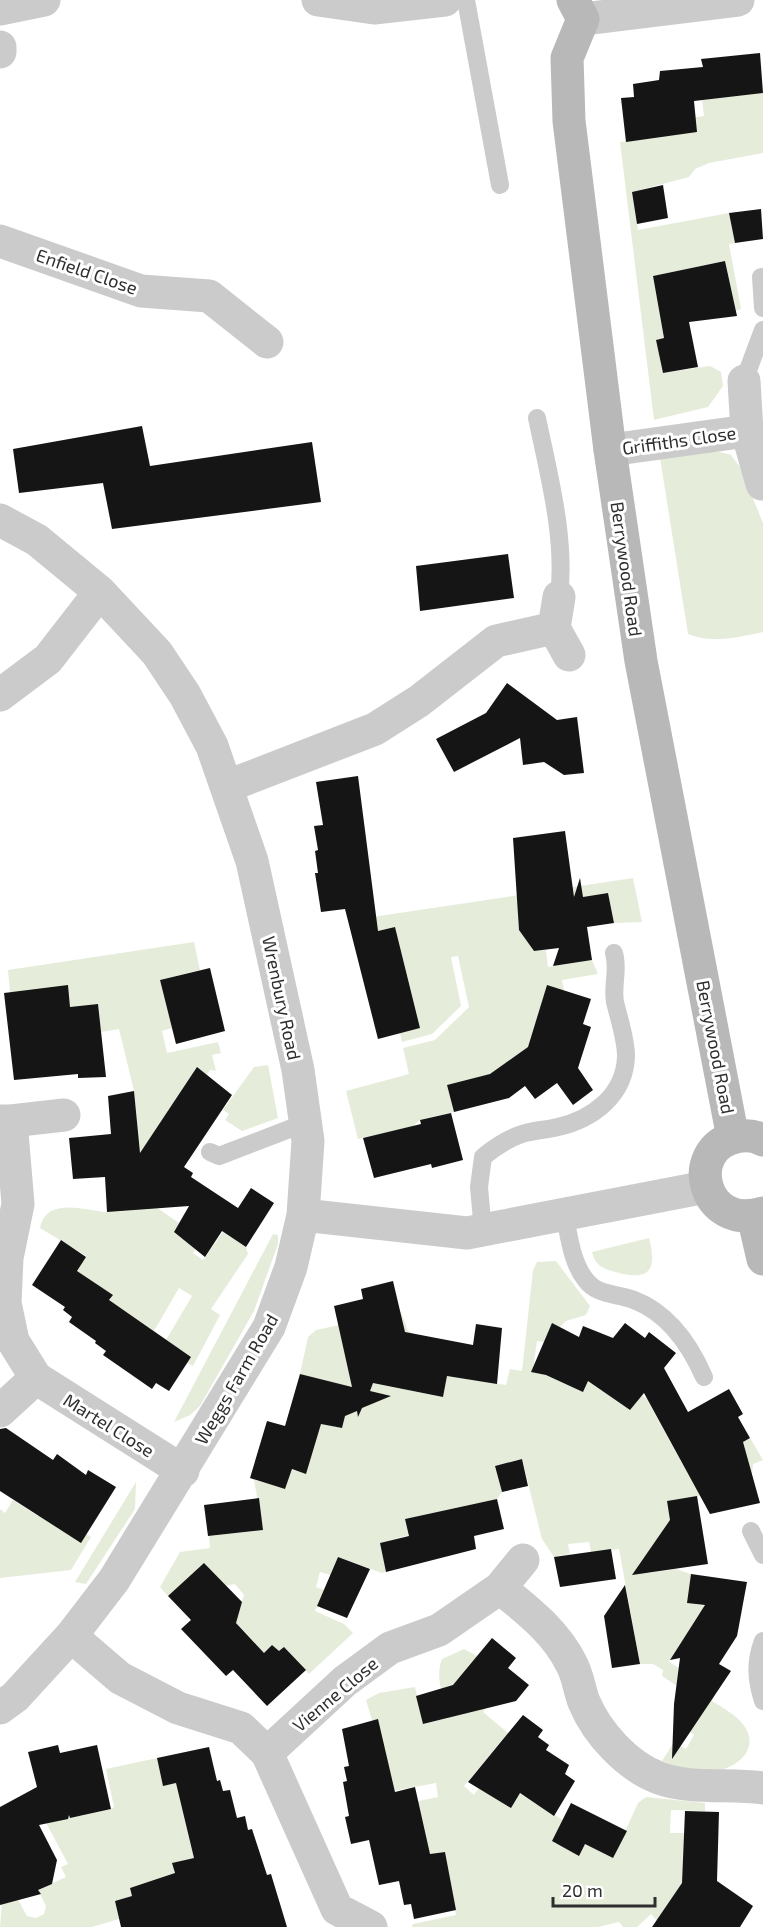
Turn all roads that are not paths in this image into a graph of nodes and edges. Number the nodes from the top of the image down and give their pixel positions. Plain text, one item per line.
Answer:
1 (44, 0) edge
2 (318, 0) edge
3 (445, 0) edge
4 (465, 0) edge
5 (738, 0) edge
6 (0, 9) edge
7 (578, 10) edge
8 (0, 47) edge
9 (0, 52) edge
10 (500, 185) dead end
11 (0, 241) edge
12 (761, 277) dead end
13 (763, 308) edge
14 (763, 330) edge
15 (267, 342) dead end
16 (744, 381) joint
17 (537, 418) dead end
18 (747, 431) junction
19 (610, 450) junction
20 (763, 486) edge
21 (0, 520) edge
22 (100, 592) junction
23 (560, 627) joint
24 (0, 695) edge
25 (228, 786) junction
26 (614, 953) dead end
27 (64, 1115) dead end
28 (5, 1121) edge
29 (305, 1123) junction
30 (748, 1139) edge
31 (210, 1152) dead end
32 (706, 1187) junction
33 (564, 1213) junction
34 (303, 1215) junction
35 (758, 1215) edge
36 (483, 1231) junction
37 (763, 1259) edge
38 (704, 1377) dead end
39 (36, 1378) junction
40 (0, 1411) edge
41 (183, 1471) junction
42 (751, 1531) dead end
43 (763, 1555) edge
44 (523, 1560) dead end
45 (500, 1588) junction
46 (71, 1636) junction
47 (763, 1641) edge
48 (763, 1701) edge
49 (0, 1708) edge
50 (267, 1753) junction
51 (763, 1788) edge
52 (328, 1918) edge
53 (371, 1927) edge

1 - 6 street
2 - 3 street
4 - 10 lane
5 - 7 street
7 - 19 street, Berrywood Road
8 - 9 street
11 - 15 street, Enfield Close
12 - 13 lane
14 - 16 lane
16 - 18 street, Griffiths Close
17 - 23 lane
18 - 19 street, Griffiths Close
18 - 20 street, Griffiths Close
19 - 30 street, Berrywood Road
21 - 22 street, Wrenbury Road
22 - 24 street
22 - 25 street, Wrenbury Road
23 - 25 street
25 - 29 street, Wrenbury Road
26 - 36 lane
27 - 28 street, Martel Close
28 - 39 street, Martel Close
29 - 31 lane
29 - 34 street, Wrenbury Road
30 - 32 street
32 - 33 street
32 - 35 street
33 - 36 street
33 - 38 lane
34 - 36 street
34 - 41 street, Weggs Farm Road
35 - 37 street
39 - 40 street
39 - 41 street, Martel Close
41 - 46 street, Weggs Farm Road
42 - 43 lane
44 - 45 street, Vienne Close
45 - 50 street, Vienne Close
45 - 51 street
46 - 49 street, Weggs Farm Road
46 - 50 street
47 - 48 lane
50 - 52 street
52 - 53 street

